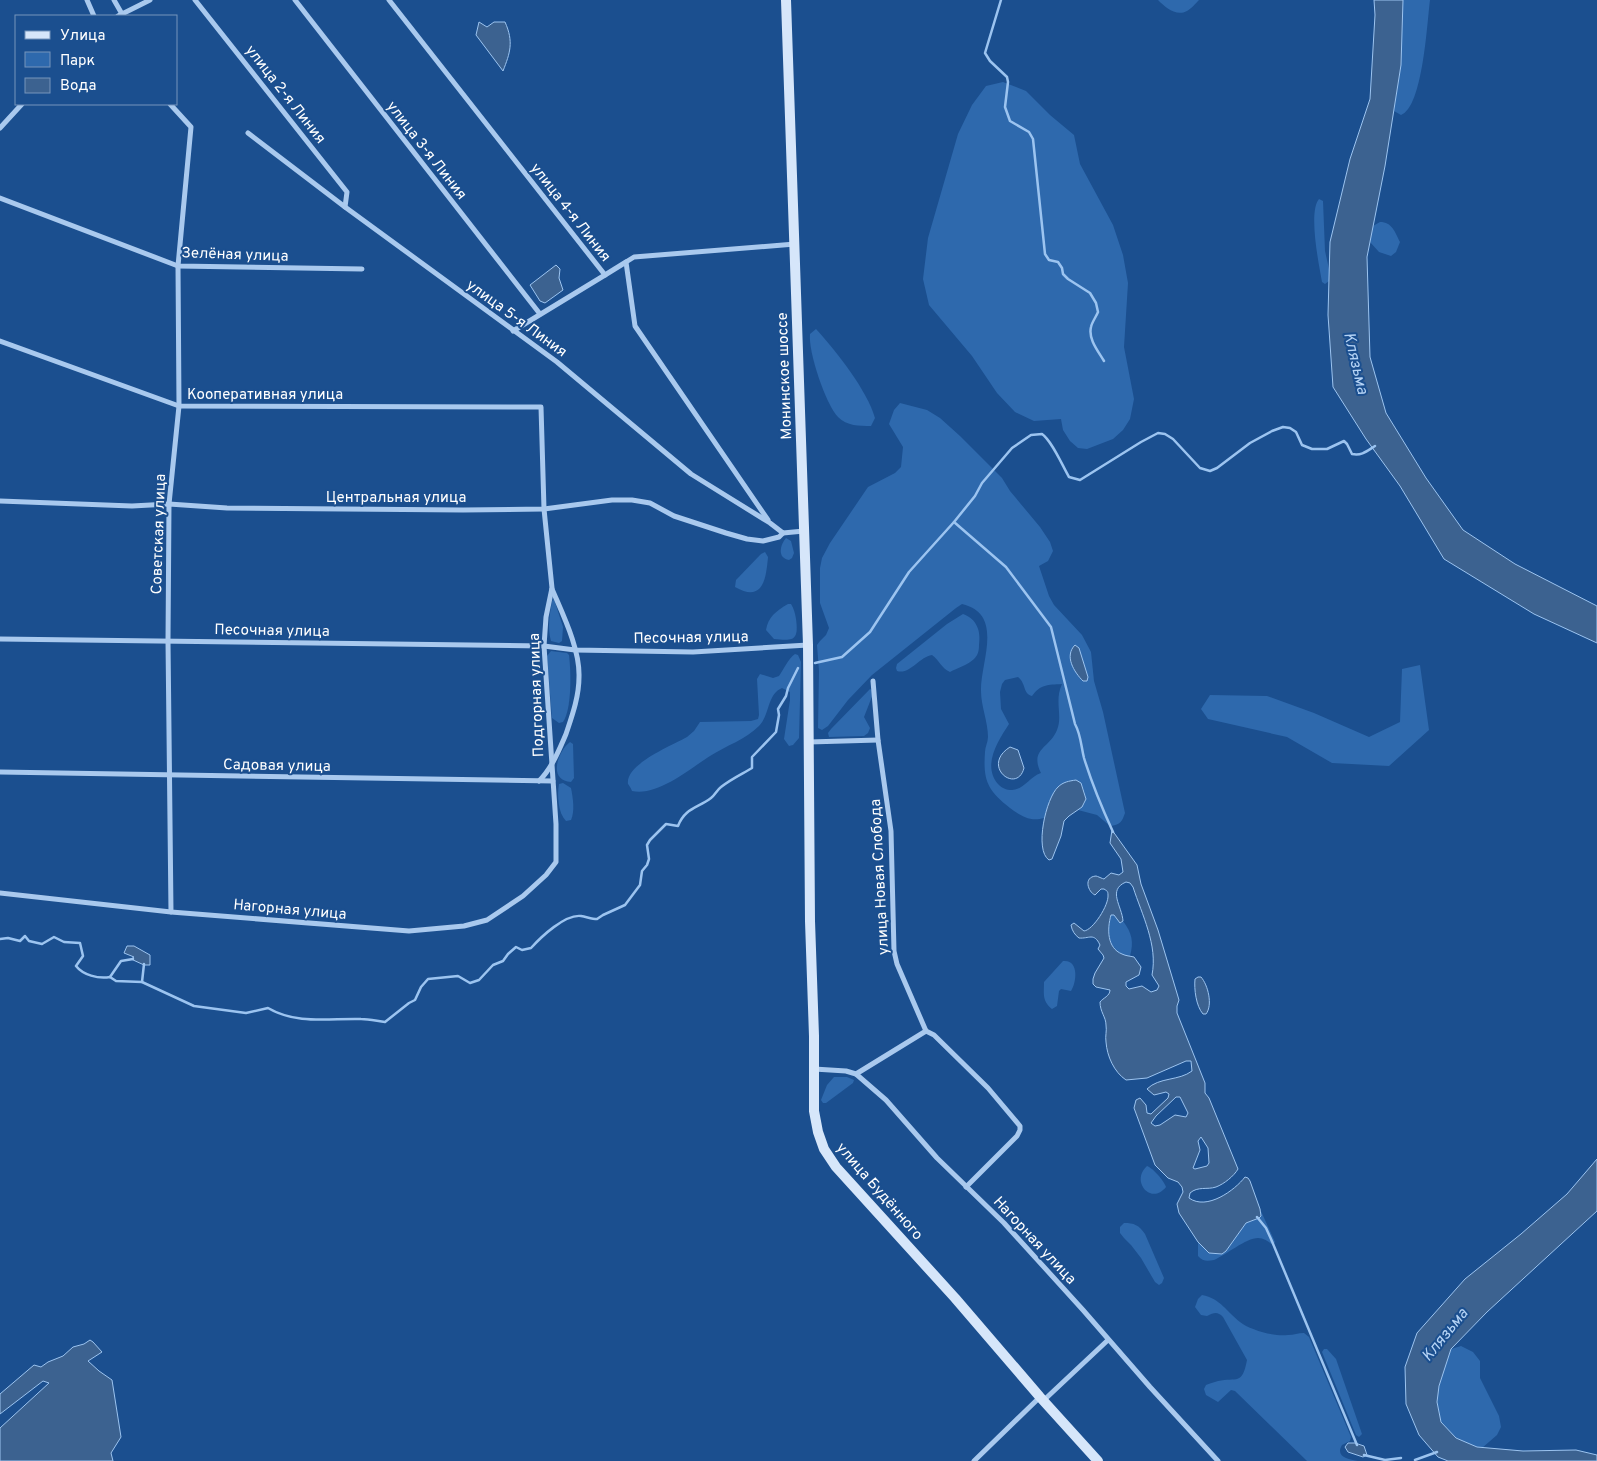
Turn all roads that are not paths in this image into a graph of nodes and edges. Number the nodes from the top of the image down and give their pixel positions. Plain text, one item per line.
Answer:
1 (87, 0) edge
2 (114, 0) edge
3 (150, 0) edge
4 (195, 0) edge
5 (295, 0) edge
6 (388, 0) edge
7 (786, 0) edge
8 (94, 15) edge
9 (120, 15) edge
10 (21, 105) edge
11 (171, 105) edge
12 (0, 128) edge
13 (248, 134) dead end
14 (0, 198) edge
15 (344, 207) junction
16 (795, 244) junction
17 (626, 262) junction
18 (178, 266) junction
19 (362, 269) dead end
20 (605, 275) junction
21 (540, 314) junction
22 (513, 331) junction
23 (0, 341) edge
24 (179, 406) junction
25 (541, 407) joint
26 (0, 501) edge
27 (169, 504) junction
28 (544, 509) junction
29 (770, 523) junction
30 (804, 531) junction
31 (783, 533) junction
32 (552, 588) junction
33 (0, 639) edge
34 (168, 641) junction
35 (808, 645) junction
36 (544, 646) junction
37 (575, 650) junction
38 (873, 681) dead end
39 (878, 740) junction
40 (809, 747) junction
41 (551, 765) junction
42 (0, 772) edge
43 (171, 776) junction
44 (540, 781) junction
45 (553, 781) junction
46 (556, 862) joint
47 (0, 893) edge
48 (171, 912) junction
49 (926, 1031) junction
50 (813, 1069) junction
51 (856, 1074) junction
52 (966, 1187) junction
53 (1108, 1340) junction
54 (1042, 1399) junction
55 (974, 1461) edge
56 (1098, 1461) edge
57 (1218, 1461) edge

1 - 8 street
2 - 9 street
3 - 9 street
4 - 15 street, улица 2-я Линия
5 - 21 street, улица 3-я Линия
6 - 20 street, улица 4-я Линия
7 - 16 main road, Монинское шоссе
10 - 12 street
11 - 18 street, Советская улица
13 - 15 street, улица 5-я Линия
14 - 18 street, Зелёная улица
15 - 22 street, улица 5-я Линия
16 - 17 street
16 - 30 main road, Монинское шоссе
17 - 20 street, улица 4-я Линия
17 - 29 street, улица 4-я Линия
18 - 19 street, Зелёная улица
18 - 24 street, Советская улица
20 - 21 street
21 - 22 street
22 - 29 street, улица 5-я Линия
23 - 24 street, Кооперативная улица
24 - 25 street, Кооперативная улица
24 - 27 street, Советская улица
25 - 28 street, Подгорная улица
26 - 27 street, Центральная улица
27 - 28 street, Центральная улица
27 - 34 street, Советская улица
28 - 31 street, Центральная улица
28 - 32 street, Подгорная улица
29 - 31 street
30 - 31 street, Центральная улица
30 - 35 main road, Монинское шоссе
32 - 36 street, Подгорная улица
32 - 37 street
33 - 34 street, Песочная улица
34 - 36 street, Песочная улица
34 - 43 street, Советская улица
35 - 37 street, Песочная улица
35 - 40 main road, Монинское шоссе
36 - 37 street, Песочная улица
36 - 41 street, Подгорная улица
37 - 41 street
38 - 39 street, улица Новая Слобода
39 - 40 street
39 - 49 street, улица Новая Слобода
40 - 50 main road, улица Будённого
41 - 44 street
41 - 45 street, Подгорная улица
42 - 43 street, Садовая улица
43 - 44 street, Садовая улица
43 - 48 street, Советская улица
44 - 45 street, Садовая улица
45 - 46 street, Подгорная улица
46 - 48 street, Нагорная улица
47 - 48 street, Нагорная улица
49 - 51 street
49 - 52 street, улица Новая Слобода
50 - 51 street
50 - 54 main road, улица Будённого
51 - 52 street, Нагорная улица
52 - 53 street, Нагорная улица
53 - 54 street
53 - 57 street, Нагорная улица
54 - 55 street
54 - 56 main road, улица Будённого

